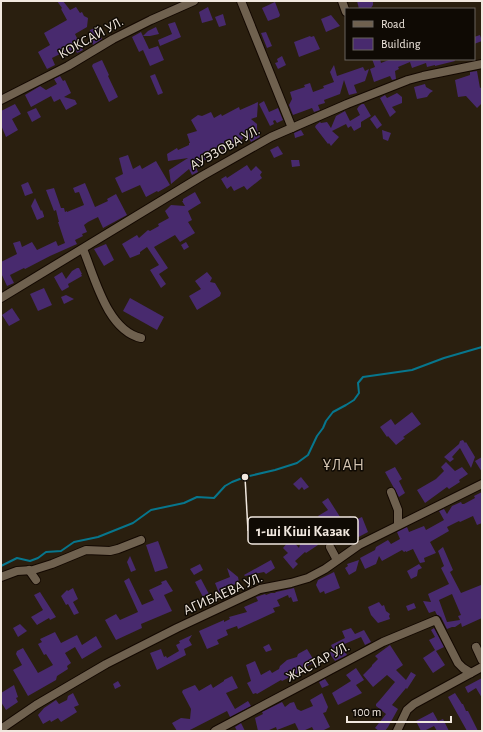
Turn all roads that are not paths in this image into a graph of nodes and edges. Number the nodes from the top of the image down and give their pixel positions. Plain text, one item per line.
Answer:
1 (194, 1) edge
2 (241, 1) edge
3 (177, 4) edge
4 (482, 64) edge
5 (1, 100) edge
6 (292, 128) junction
7 (83, 249) junction
8 (1, 298) edge
9 (141, 338) dead end
10 (482, 484) edge
11 (391, 492) dead end
12 (398, 525) junction
13 (141, 540) dead end
14 (330, 547) dead end
15 (337, 560) junction
16 (29, 570) junction
17 (1, 577) edge
18 (36, 580) dead end
19 (476, 648) dead end
20 (482, 660) edge
21 (482, 667) edge
22 (471, 673) junction
23 (1, 729) edge
24 (215, 731) edge
25 (397, 731) edge

1 - 3 street, КОКСАЙ УЛ.
2 - 6 street
3 - 5 street, КОКСАЙ УЛ.
4 - 6 street, АУЭЗОВА УЛ.
6 - 7 street, АУЭЗОВА УЛ.
7 - 8 street, АУЭЗОВА УЛ.
7 - 9 street
10 - 12 street, АГИБАЕВА УЛ.
11 - 12 street
12 - 15 street, АГИБАЕВА УЛ.
13 - 16 street
14 - 15 street
15 - 23 street, АГИБАЕВА УЛ.
16 - 17 street
16 - 18 street
19 - 20 street
21 - 22 street
22 - 24 street, ЖАСТАР УЛ.
22 - 25 street

